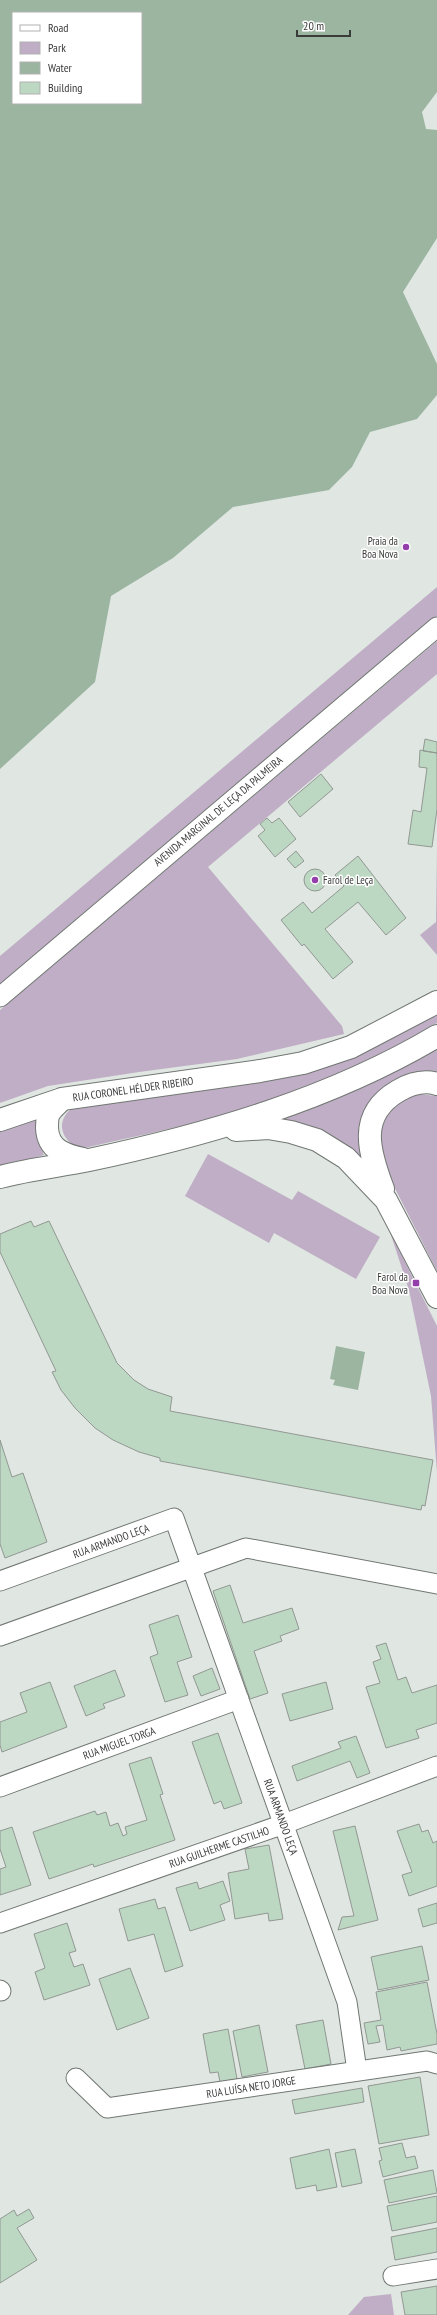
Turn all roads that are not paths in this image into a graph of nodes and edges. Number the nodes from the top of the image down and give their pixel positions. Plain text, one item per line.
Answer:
1 (437, 626) edge
2 (0, 997) edge
3 (437, 1002) edge
4 (437, 1036) edge
5 (437, 1084) edge
6 (62, 1099) junction
7 (0, 1120) edge
8 (199, 1133) junction
9 (88, 1160) junction
10 (0, 1177) edge
11 (386, 1200) junction
12 (437, 1297) edge
13 (191, 1567) junction
14 (0, 1581) edge
15 (437, 1584) edge
16 (0, 1636) edge
17 (239, 1698) junction
18 (437, 1766) edge
19 (0, 1786) edge
20 (284, 1824) junction
21 (0, 1923) edge
22 (437, 2064) edge
23 (357, 2071) junction
24 (76, 2078) dead end
25 (437, 2269) edge
26 (393, 2276) dead end

1 - 2 street, AVENIDA MARGINAL DE LEÇA DA PALMEIRA
3 - 6 main road, RUA CORONEL HÉLDER RIBEIRO
4 - 8 main road, RUA CORONEL HÉLDER RIBEIRO
5 - 11 main road
6 - 7 main road
6 - 9 main road, RUA CORONEL HÉLDER RIBEIRO
8 - 9 main road, RUA CORONEL HÉLDER RIBEIRO
8 - 11 main road
9 - 10 main road
11 - 12 main road
13 - 14 street, RUA ARMANDO LEÇA
13 - 15 street
13 - 16 street
13 - 17 street, RUA ARMANDO LEÇA
17 - 19 street, RUA MIGUEL TORGA
17 - 20 street, RUA ARMANDO LEÇA
18 - 20 street, RUA GUILHERME CASTILHO
20 - 21 street, RUA GUILHERME CASTILHO
20 - 23 street, RUA ARMANDO LEÇA
22 - 23 street, RUA LUÍSA NETO JORGE
23 - 24 street, RUA LUÍSA NETO JORGE
25 - 26 street

